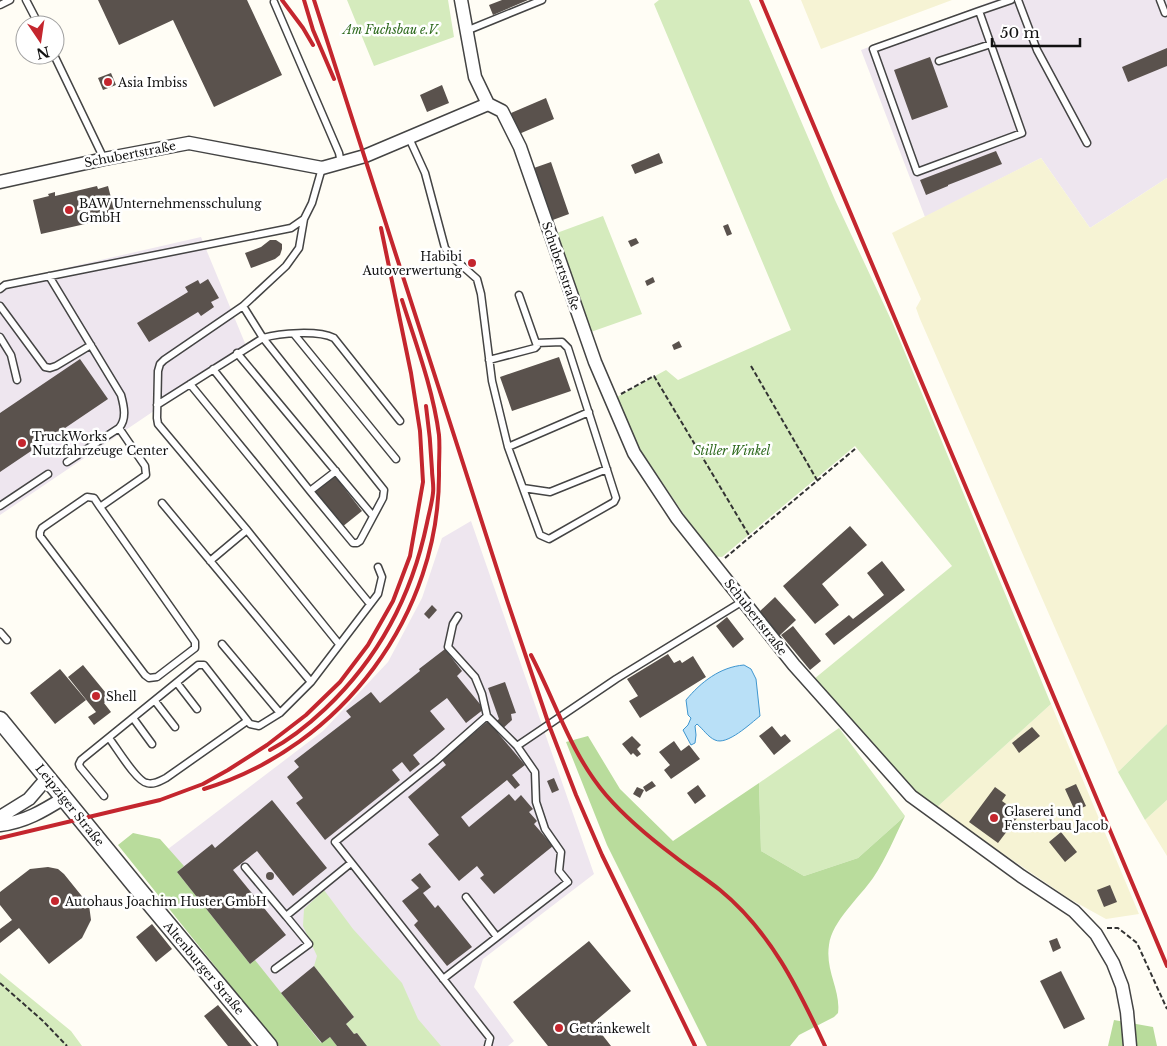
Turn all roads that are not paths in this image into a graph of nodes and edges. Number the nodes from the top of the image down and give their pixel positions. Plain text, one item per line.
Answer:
1 (10, 0) edge
2 (26, 0) edge
3 (460, 0) edge
4 (542, 0) edge
5 (1011, 0) edge
6 (1018, 0) edge
7 (1160, 0) edge
8 (274, 2) dead end
9 (0, 5) edge
10 (979, 11) junction
11 (1165, 13) dead end
12 (34, 15) edge
13 (466, 31) junction
14 (991, 44) junction
15 (939, 61) dead end
16 (59, 65) edge
17 (488, 104) junction
18 (408, 138) junction
19 (1087, 143) dead end
20 (104, 159) junction
21 (341, 163) junction
22 (322, 168) junction
23 (0, 182) edge
24 (304, 219) junction
25 (49, 276) junction
26 (0, 290) edge
27 (519, 295) dead end
28 (0, 306) edge
29 (243, 306) junction
30 (294, 334) junction
31 (0, 337) edge
32 (263, 338) junction
33 (536, 343) junction
34 (91, 345) junction
35 (238, 353) junction
36 (489, 360) junction
37 (213, 369) junction
38 (17, 380) dead end
39 (190, 384) junction
40 (157, 405) junction
41 (589, 412) junction
42 (400, 421) dead end
43 (120, 428) junction
44 (508, 447) junction
45 (396, 458) dead end
46 (67, 462) dead end
47 (607, 469) junction
48 (336, 471) junction
49 (48, 474) dead end
50 (523, 488) junction
51 (310, 491) junction
52 (162, 503) dead end
53 (0, 506) edge
54 (100, 506) junction
55 (374, 516) junction
56 (247, 530) junction
57 (210, 560) junction
58 (378, 567) dead end
59 (743, 600) junction
60 (370, 604) junction
61 (458, 616) dead end
62 (0, 632) edge
63 (6, 640) dead end
64 (222, 644) dead end
65 (339, 644) junction
66 (311, 682) junction
67 (176, 683) junction
68 (155, 700) junction
69 (197, 709) dead end
70 (280, 713) junction
71 (488, 716) junction
72 (133, 718) junction
73 (0, 720) edge
74 (247, 721) junction
75 (175, 727) dead end
76 (109, 738) junction
77 (152, 744) dead end
78 (517, 746) junction
79 (48, 777) junction
80 (104, 796) dead end
81 (64, 798) junction
82 (0, 817) edge
83 (0, 825) edge
84 (351, 863) junction
85 (245, 867) dead end
86 (139, 890) joint
87 (466, 897) dead end
88 (286, 916) junction
89 (496, 937) junction
90 (275, 969) dead end
91 (443, 979) junction
92 (269, 1046) edge
93 (488, 1046) edge
94 (1130, 1046) edge

1 - 9 lane
2 - 12 lane
3 - 13 street, Schubertstraße
4 - 13 lane
5 - 10 lane
6 - 19 lane
7 - 11 lane
8 - 21 lane
10 - 14 lane
10 - 14 lane
13 - 17 street, Schubertstraße
14 - 15 lane
16 - 20 lane
17 - 18 street, Schubertstraße
17 - 59 street, Schubertstraße
18 - 21 street, Schubertstraße
18 - 36 lane
20 - 22 street, Schubertstraße
20 - 23 street, Schubertstraße
21 - 22 street, Schubertstraße
22 - 24 lane
24 - 25 lane
24 - 29 lane
25 - 26 lane
25 - 34 lane
27 - 33 lane
28 - 34 lane
29 - 32 lane
29 - 40 lane
30 - 32 lane
30 - 42 lane
30 - 45 lane
31 - 38 lane
32 - 35 lane
32 - 55 lane
33 - 36 lane
33 - 41 lane
34 - 43 lane
35 - 37 lane
35 - 48 lane
36 - 44 lane
37 - 39 lane
37 - 51 lane
39 - 40 lane
39 - 60 lane
40 - 56 lane
41 - 44 lane
41 - 47 lane
43 - 46 lane
43 - 54 lane
44 - 50 lane
47 - 50 lane
47 - 50 lane
48 - 51 lane
48 - 55 lane
49 - 53 lane
51 - 55 lane
52 - 57 lane
54 - 54 lane
56 - 57 lane
56 - 65 lane
57 - 66 lane
58 - 60 lane
59 - 78 lane
59 - 94 street, Schubertstraße
60 - 65 lane
61 - 71 lane
62 - 63 lane
64 - 70 lane
65 - 66 lane
66 - 70 lane
67 - 68 lane
67 - 69 lane
67 - 74 lane
68 - 72 lane
68 - 75 lane
70 - 74 lane
71 - 78 lane
71 - 84 lane
72 - 76 lane
72 - 77 lane
73 - 79 street, Leipziger Straße
74 - 76 lane
76 - 80 lane
78 - 89 lane
79 - 81 street, Leipziger Straße
79 - 82 street
81 - 83 street
81 - 86 street, Leipziger Straße
84 - 88 lane
84 - 91 lane
85 - 88 lane
86 - 92 street, Altenburger Straße
87 - 89 lane
88 - 90 lane
89 - 91 lane
91 - 93 lane

